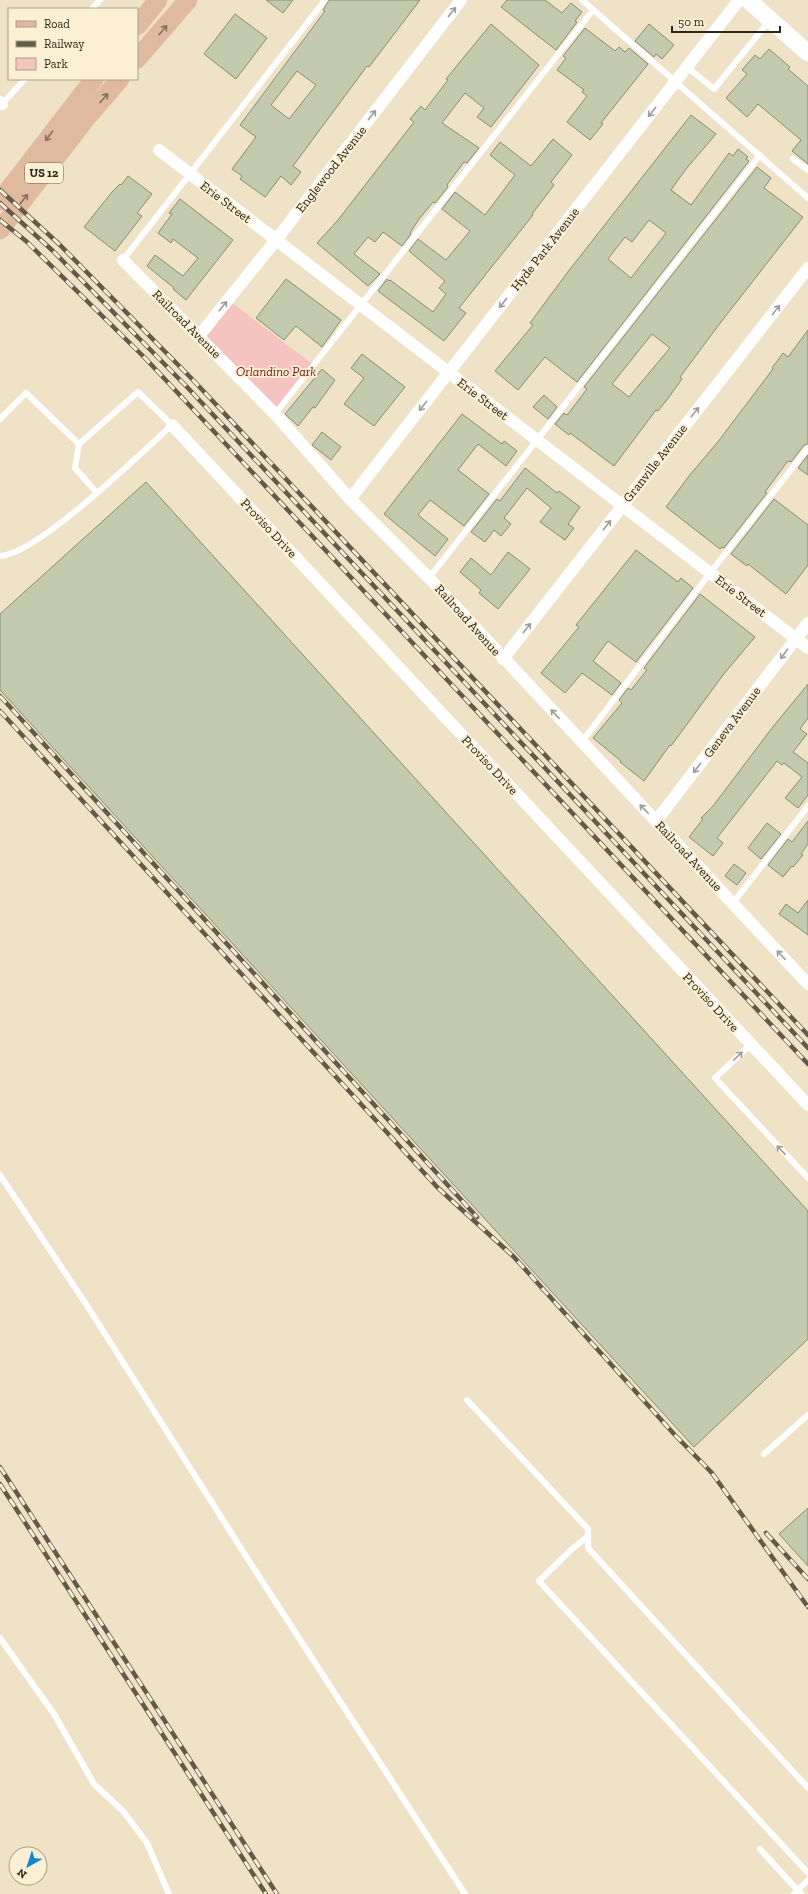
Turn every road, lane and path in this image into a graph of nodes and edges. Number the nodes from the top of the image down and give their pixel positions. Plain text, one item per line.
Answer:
1 (100, 0) edge
2 (158, 0) edge
3 (188, 0) edge
4 (325, 0) edge
5 (461, 0) edge
6 (582, 0) edge
7 (739, 0) edge
8 (748, 0) edge
9 (93, 8) edge
10 (593, 10) junction
11 (770, 20) junction
12 (138, 25) edge
13 (808, 53) edge
14 (138, 58) edge
15 (687, 67) junction
16 (25, 80) edge
17 (94, 80) edge
18 (119, 80) edge
19 (676, 82) junction
20 (1, 103) edge
21 (80, 111) junction
22 (159, 150) dead end
23 (760, 155) junction
24 (793, 159) dead end
25 (808, 170) edge
26 (190, 174) junction
27 (808, 198) edge
28 (0, 201) edge
29 (0, 230) edge
30 (276, 240) junction
31 (123, 260) joint
32 (808, 268) edge
33 (360, 305) junction
34 (199, 336) junction
35 (448, 373) junction
36 (275, 414) junction
37 (0, 419) edge
38 (172, 425) junction
39 (536, 440) junction
40 (79, 444) junction
41 (808, 448) edge
42 (97, 493) junction
43 (350, 499) junction
44 (622, 506) junction
45 (0, 556) edge
46 (710, 573) junction
47 (429, 578) junction
48 (808, 623) edge
49 (796, 638) junction
50 (808, 648) edge
51 (503, 659) junction
52 (581, 742) junction
53 (808, 806) edge
54 (656, 821) junction
55 (733, 903) junction
56 (808, 983) edge
57 (751, 1044) junction
58 (808, 1105) edge
59 (0, 1175) edge
60 (808, 1178) edge
61 (467, 1400) dead end
62 (808, 1415) edge
63 (764, 1454) dead end
64 (588, 1536) junction
65 (0, 1638) edge
66 (808, 1788) edge
67 (760, 1849) dead end
68 (808, 1873) edge
69 (808, 1880) edge
70 (798, 1893) edge
71 (169, 1894) edge
72 (465, 1894) edge

1 - 9 lane
2 - 12 main road
14 -> 3 main road
4 - 26 lane
30 -> 5 street, Englewood Avenue
6 - 10 lane
7 - 15 street, Hyde Park Avenue
8 - 11 main road
10 - 19 lane
10 - 33 lane
11 - 13 main road
11 - 15 lane
15 - 19 street, Hyde Park Avenue
16 - 20 lane
17 - 21 main road, US 12
21 -> 18 main road, US 12
19 - 23 lane
19 -> 35 street, Hyde Park Avenue
21 -> 28 main road, US 12
29 -> 21 main road, US 12
22 - 26 street, Erie Street
23 - 27 lane
23 - 39 lane
24 - 25 lane
26 - 30 street, Erie Street
26 - 31 lane
30 - 33 street, Erie Street
34 -> 30 street, Englewood Avenue
31 - 34 street, Railroad Avenue
44 -> 32 street, Granville Avenue
33 - 35 street, Erie Street
33 - 36 lane
34 - 36 street, Railroad Avenue
35 - 39 street, Erie Street
35 -> 43 street, Hyde Park Avenue
36 - 43 street, Railroad Avenue
37 - 40 lane
38 - 40 lane
38 - 42 lane
38 - 57 street, Proviso Drive
39 - 44 street, Erie Street
39 - 47 lane
40 - 42 lane
41 - 46 lane
42 - 45 lane
43 - 47 street, Railroad Avenue
44 - 46 street, Erie Street
51 -> 44 street, Granville Avenue
46 - 49 street, Erie Street
46 - 52 lane
47 - 51 street, Railroad Avenue
48 - 49 street, Geneva Avenue
49 - 50 street, Erie Street
49 -> 54 street, Geneva Avenue
52 -> 51 street, Railroad Avenue
54 -> 52 street, Railroad Avenue
53 - 55 lane
54 - 55 street, Railroad Avenue
56 -> 55 street, Railroad Avenue
57 - 58 street, Proviso Drive
60 -> 57 lane
59 - 72 lane
61 - 64 lane
62 - 63 lane
64 - 66 lane
64 - 68 lane
65 - 71 lane
67 - 70 lane
69 - 70 lane

